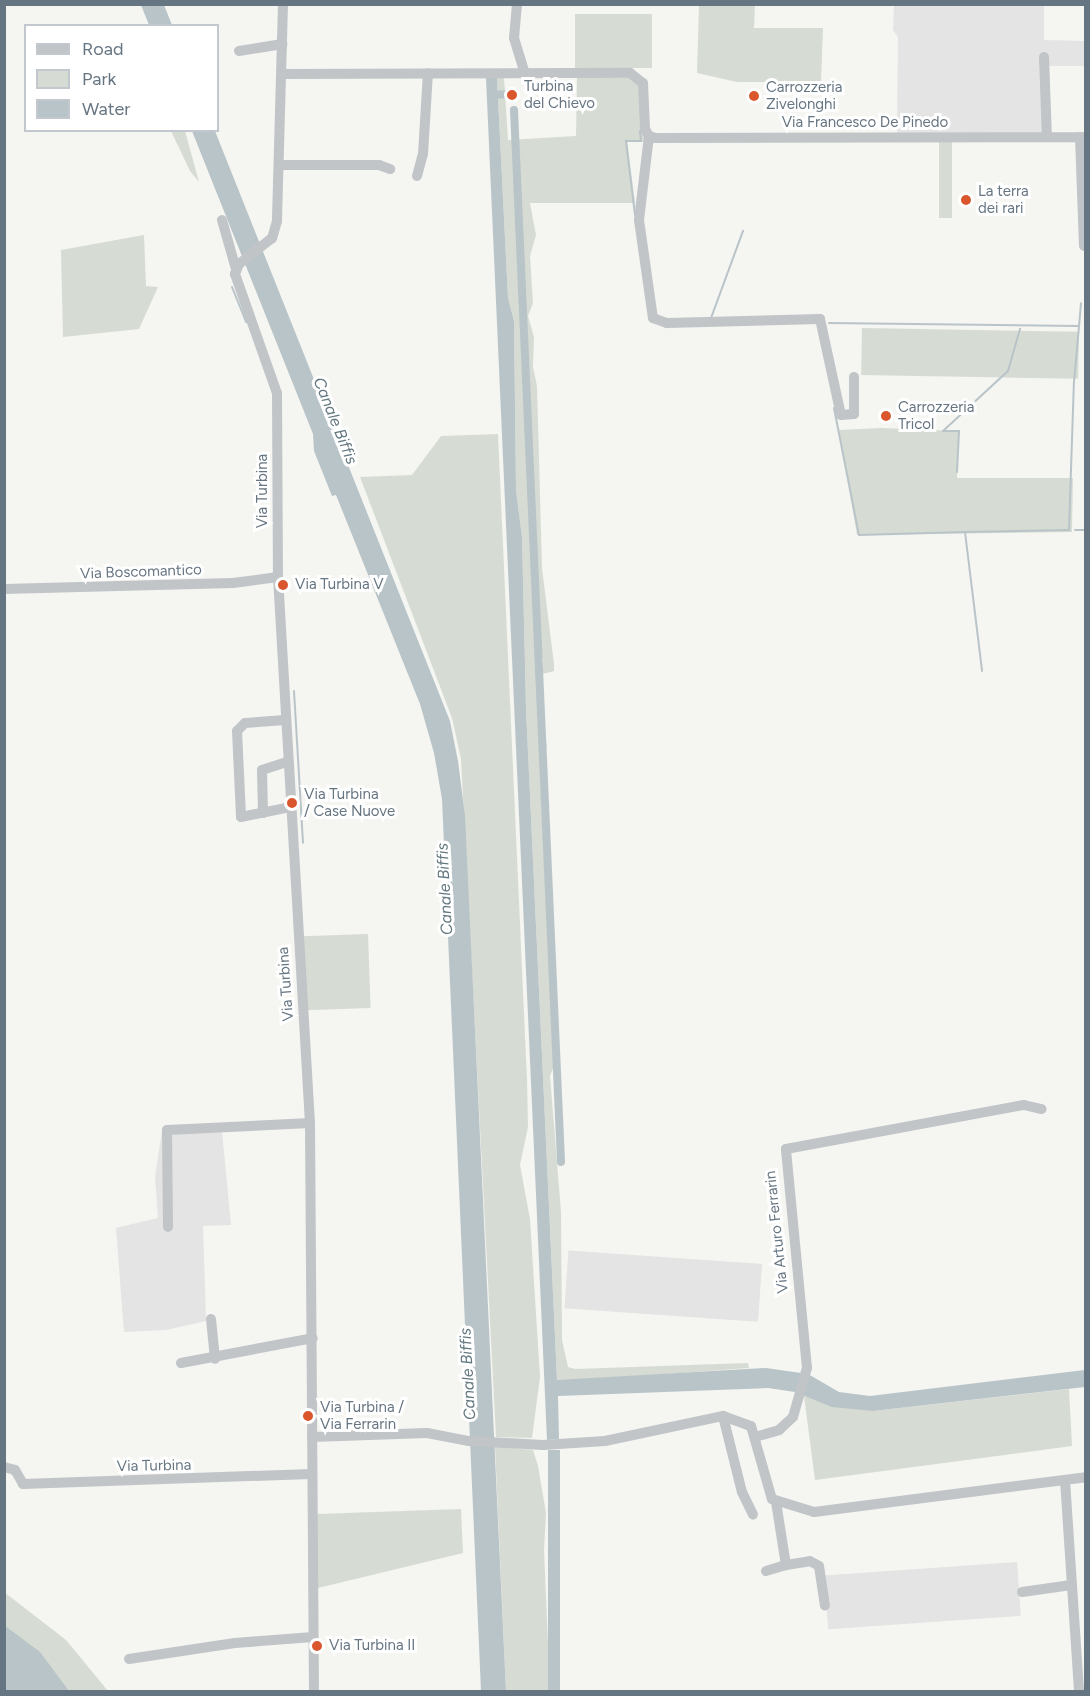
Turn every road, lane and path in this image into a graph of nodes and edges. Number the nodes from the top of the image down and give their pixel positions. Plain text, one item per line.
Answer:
1 (283, 4) edge
2 (517, 4) edge
3 (282, 44) junction
4 (239, 51) dead end
5 (1044, 57) dead end
6 (428, 73) junction
7 (525, 73) junction
8 (282, 74) junction
9 (649, 136) junction
10 (1047, 137) junction
11 (1083, 137) edge
12 (281, 165) junction
13 (390, 169) dead end
14 (417, 176) dead end
15 (222, 220) dead end
16 (1084, 246) edge
17 (238, 267) junction
18 (854, 376) dead end
19 (278, 577) junction
20 (4, 589) edge
21 (285, 720) junction
22 (287, 762) junction
23 (290, 807) junction
24 (263, 813) junction
25 (1042, 1110) dead end
26 (310, 1124) junction
27 (168, 1227) dead end
28 (211, 1318) dead end
29 (313, 1338) junction
30 (215, 1359) junction
31 (181, 1363) dead end
32 (723, 1416) junction
33 (312, 1437) junction
34 (755, 1437) junction
35 (4, 1467) edge
36 (312, 1474) junction
37 (1086, 1478) edge
38 (1065, 1480) junction
39 (776, 1502) junction
40 (753, 1515) dead end
41 (786, 1565) junction
42 (766, 1571) dead end
43 (1072, 1585) junction
44 (1022, 1592) dead end
45 (825, 1606) dead end
46 (313, 1637) junction
47 (129, 1659) dead end
48 (314, 1692) edge
49 (1079, 1692) edge

1 - 3 street
2 - 7 street
3 - 4 street
3 - 8 street
5 - 10 street
6 - 7 street
6 - 8 street
6 - 14 street
7 - 9 street
8 - 12 street
9 - 10 street, Via Francesco De Pinedo
9 - 18 street
10 - 11 street, Via Francesco De Pinedo
11 - 16 street, Via Francesco De Pinedo
12 - 13 street
12 - 17 street
15 - 17 street, Via Turbina
17 - 19 street, Via Turbina
19 - 20 street, Via Boscomantico
19 - 21 street, Via Turbina
21 - 22 street, Via Turbina
21 - 24 street
22 - 23 street, Via Turbina
22 - 24 street
23 - 24 street
23 - 26 street, Via Turbina
25 - 34 street, Via Arturo Ferrarin
26 - 27 street
26 - 29 street, Via Turbina
28 - 30 street
29 - 30 street
29 - 33 street, Via Turbina
30 - 31 street
32 - 33 street
32 - 34 street
32 - 40 street
33 - 36 street, Via Turbina
34 - 39 street
35 - 36 street, Via Turbina
36 - 46 street, Via Turbina
37 - 38 street
38 - 39 street
38 - 43 street
39 - 41 street
41 - 42 street
41 - 45 street
43 - 44 street
43 - 49 street
46 - 47 street
46 - 48 street, Via Turbina

